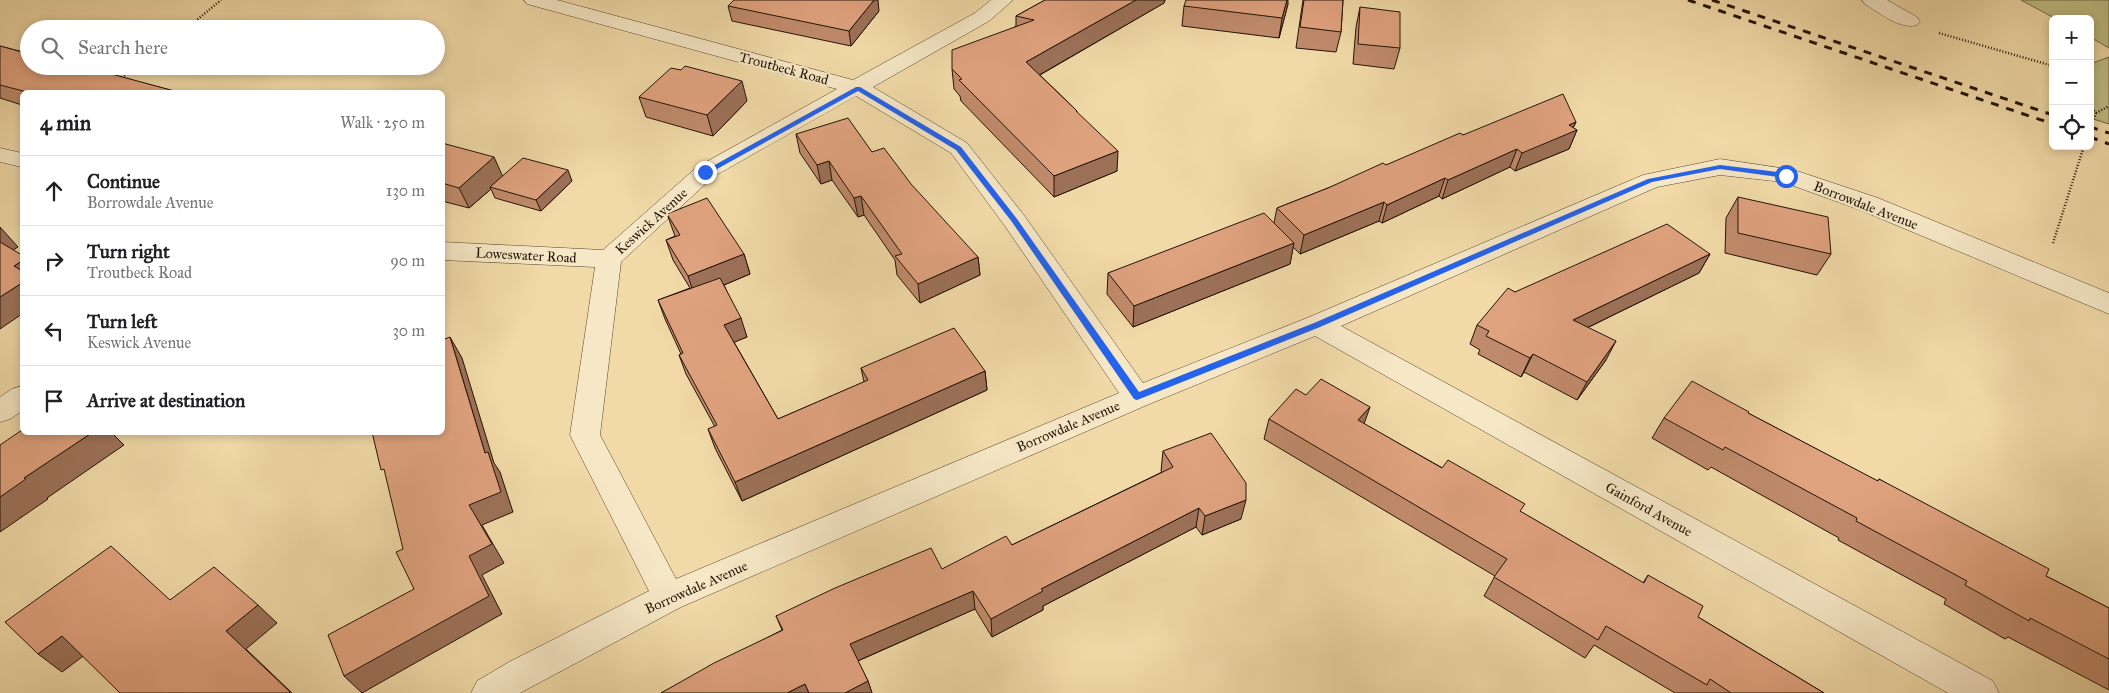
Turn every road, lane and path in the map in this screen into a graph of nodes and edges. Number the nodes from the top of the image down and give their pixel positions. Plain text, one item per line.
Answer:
1 (221, 0) edge
2 (534, 0) edge
3 (1003, 0) edge
4 (1872, 0) edge
5 (197, 20) edge
6 (1910, 21) joint
7 (2049, 65) edge
8 (125, 75) edge
9 (114, 82) edge
10 (858, 88) junction
11 (2109, 106) edge
12 (2094, 111) edge
13 (2096, 113) junction
14 (2094, 118) edge
15 (2083, 150) edge
16 (0, 155) edge
17 (20, 160) edge
18 (445, 251) edge
19 (609, 260) junction
20 (2042, 276) junction
21 (2109, 304) edge
22 (1317, 325) junction
23 (1137, 397) junction
24 (20, 398) edge
25 (0, 411) edge
26 (669, 597) junction
27 (489, 693) edge
28 (1980, 693) edge

1 - 5 path
2 - 10 street, Troutbeck Road
3 - 10 street, Keswick Avenue
4 - 6 street
6 - 7 path
8 - 9 path
10 - 19 street, Keswick Avenue
10 - 23 street, Troutbeck Road
11 - 13 path
12 - 13 path
13 - 14 path
15 - 20 path
16 - 17 street
18 - 19 street, Loweswater Road
19 - 26 street, Keswick Avenue
20 - 21 street, Borrowdale Avenue
20 - 22 street, Borrowdale Avenue
22 - 23 street, Borrowdale Avenue
22 - 28 street, Gainford Avenue
23 - 26 street, Borrowdale Avenue
24 - 25 street
26 - 27 street, Borrowdale Avenue

